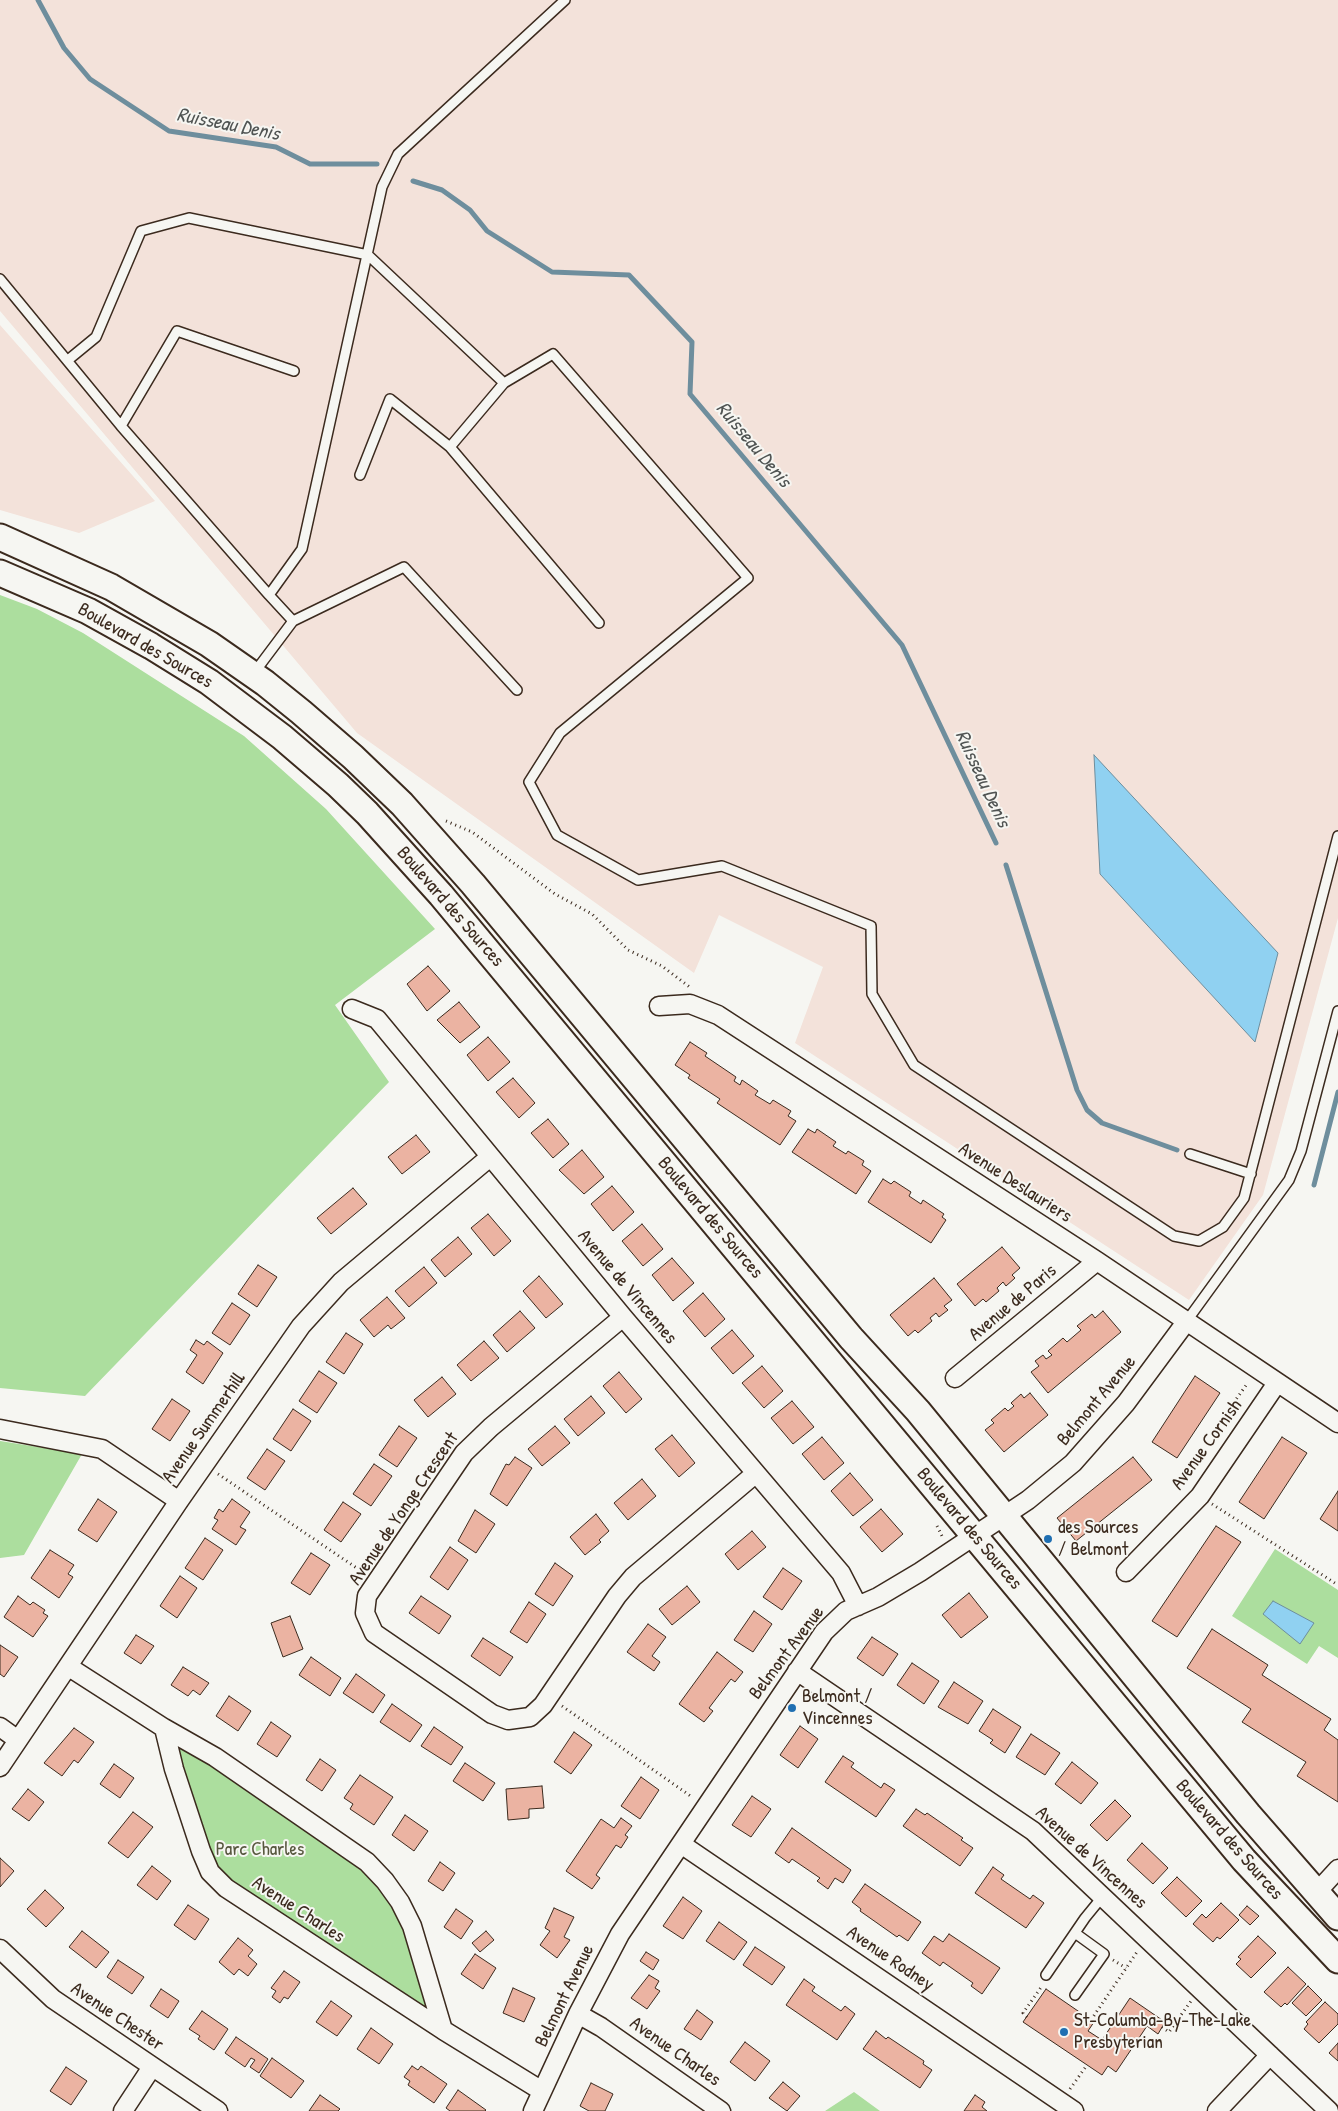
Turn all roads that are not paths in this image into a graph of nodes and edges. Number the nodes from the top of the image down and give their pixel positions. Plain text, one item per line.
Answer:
1 (565, 0) edge
2 (368, 255) junction
3 (0, 279) edge
4 (68, 360) junction
5 (294, 371) dead end
6 (504, 383) junction
7 (121, 426) junction
8 (450, 447) junction
9 (360, 475) dead end
10 (0, 537) edge
11 (0, 573) edge
12 (269, 595) junction
13 (293, 621) junction
14 (599, 623) dead end
15 (253, 675) junction
16 (517, 690) dead end
17 (1338, 836) edge
18 (659, 1006) dead end
19 (352, 1008) dead end
20 (1338, 1011) edge
21 (1190, 1154) dead end
22 (490, 1157) junction
23 (1251, 1174) junction
24 (1097, 1261) junction
25 (623, 1317) junction
26 (1186, 1322) junction
27 (955, 1378) dead end
28 (1277, 1383) junction
29 (1338, 1423) edge
30 (0, 1429) edge
31 (755, 1474) junction
32 (179, 1501) junction
33 (1004, 1515) junction
34 (973, 1535) junction
35 (1126, 1572) dead end
36 (858, 1606) junction
37 (69, 1667) junction
38 (797, 1671) junction
39 (0, 1727) edge
40 (164, 1728) junction
41 (18, 1740) junction
42 (0, 1767) edge
43 (681, 1844) junction
44 (1338, 1870) edge
45 (1316, 1893) junction
46 (1104, 1896) junction
47 (1338, 1917) edge
48 (1075, 1933) junction
49 (0, 1949) edge
50 (1338, 1960) edge
51 (1044, 1980) road end
52 (1075, 1995) dead end
53 (578, 2014) junction
54 (442, 2030) junction
55 (1270, 2056) junction
56 (152, 2067) junction
57 (542, 2091) junction
58 (123, 2111) edge
59 (218, 2111) edge
60 (533, 2111) edge
61 (720, 2111) edge
62 (1074, 2111) edge
63 (1218, 2111) edge
64 (1329, 2111) edge

1 - 2 lane
2 - 4 lane
2 - 6 lane
2 - 12 lane
3 - 4 lane
4 - 7 lane
5 - 7 lane
6 - 8 lane
6 - 23 lane
7 - 12 lane
8 - 9 lane
8 - 14 lane
10 - 15 main road, Boulevard des Sources
11 - 34 main road, Boulevard des Sources
12 - 13 lane
13 - 15 lane
13 - 16 lane
15 - 33 main road, Boulevard des Sources
17 - 23 lane
18 - 24 street, Avenue Deslauriers
19 - 22 street, Avenue de Vincennes
20 - 26 lane
21 - 23 lane
22 - 25 street, Avenue de Vincennes
22 - 32 street, Avenue Summerhill
24 - 26 street, Avenue Deslauriers
24 - 27 street, Avenue de Paris
25 - 31 street, Avenue de Vincennes
25 - 31 street, Avenue de Yonge Crescent
26 - 28 street, Avenue Deslauriers
26 - 33 street, Belmont Avenue
28 - 29 street, Avenue Deslauriers
28 - 35 street, Avenue Cornish
30 - 32 street
31 - 36 street, Avenue de Vincennes
32 - 37 street, Avenue Summerhill
33 - 34 street, Belmont Avenue
33 - 45 main road, Boulevard des Sources
34 - 36 street, Belmont Avenue
34 - 50 main road, Boulevard des Sources
36 - 38 street, Belmont Avenue
37 - 40 street
37 - 41 street, Avenue Summerhill
38 - 43 street, Belmont Avenue
38 - 46 street, Avenue de Vincennes
39 - 41 street
40 - 54 street
40 - 54 street, Avenue Charles
41 - 42 street, Avenue Summerhill
43 - 53 street, Belmont Avenue
43 - 62 street, Avenue Rodney
44 - 45 street
45 - 47 main road, Boulevard des Sources
46 - 48 lane
46 - 55 street, Avenue de Vincennes
48 - 51 lane
48 - 52 lane
49 - 56 street, Avenue Chester
53 - 57 street, Belmont Avenue
53 - 61 street, Avenue Charles
54 - 57 street, Avenue Charles
55 - 63 street
55 - 64 street, Avenue de Vincennes
56 - 58 street
56 - 59 street, Avenue Chester
57 - 60 street, Belmont Avenue

